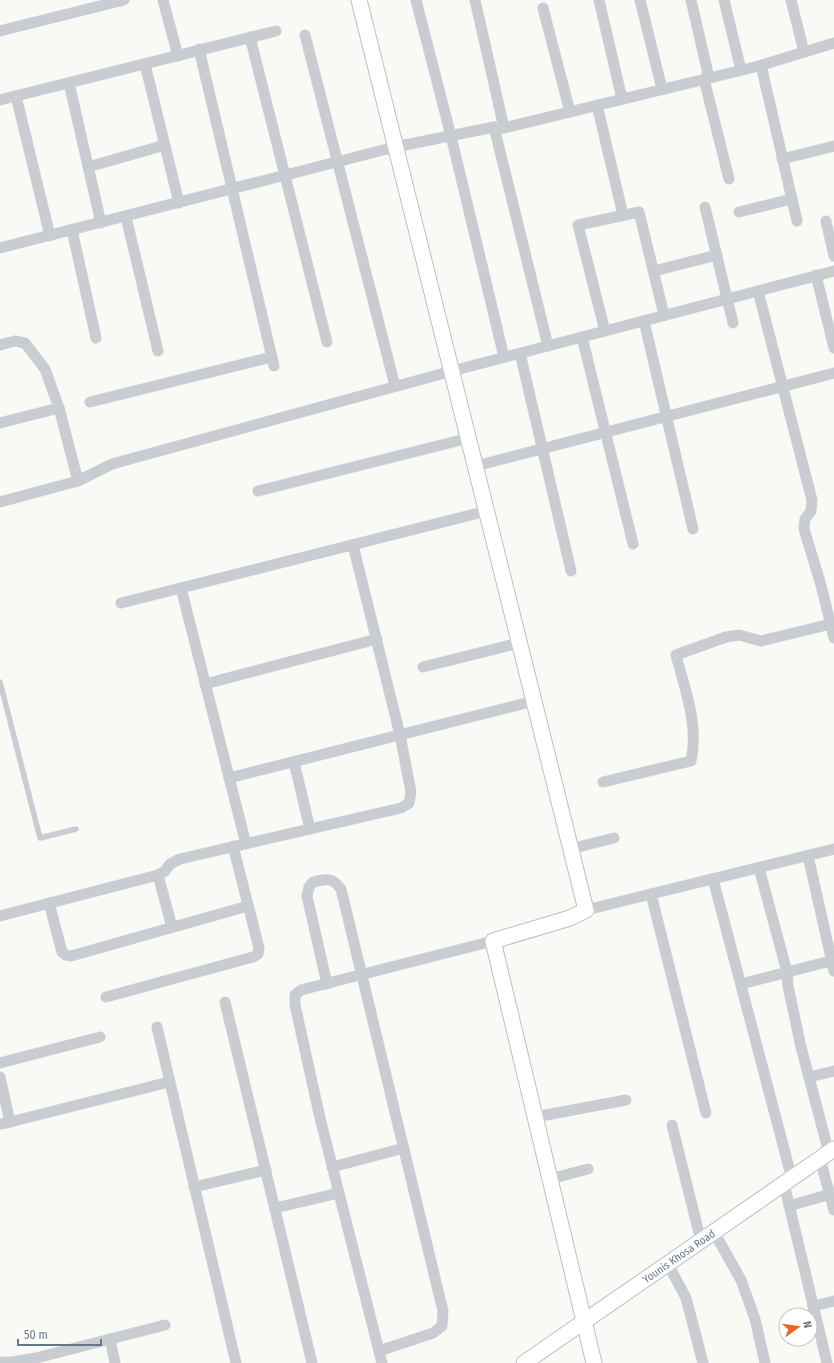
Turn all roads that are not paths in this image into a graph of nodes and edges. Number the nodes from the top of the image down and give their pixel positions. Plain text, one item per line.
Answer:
1 (124, 0) edge
2 (163, 0) edge
3 (358, 0) edge
4 (416, 0) edge
5 (475, 0) edge
6 (599, 0) edge
7 (640, 0) edge
8 (691, 0) edge
9 (724, 0) edge
10 (791, 0) edge
11 (543, 8) dead end
12 (0, 31) edge
13 (276, 31) dead end
14 (305, 35) dead end
15 (250, 37) junction
16 (834, 43) edge
17 (199, 50) junction
18 (804, 52) junction
19 (178, 56) junction
20 (145, 64) junction
21 (761, 65) junction
22 (741, 70) junction
23 (706, 78) junction
24 (69, 83) junction
25 (662, 89) junction
26 (16, 96) junction
27 (622, 99) junction
28 (0, 100) edge
29 (597, 105) junction
30 (570, 112) junction
31 (499, 127) junction
32 (451, 136) junction
33 (164, 146) junction
34 (834, 146) edge
35 (395, 148) junction
36 (782, 159) junction
37 (339, 162) junction
38 (88, 167) junction
39 (285, 176) junction
40 (729, 179) dead end
41 (232, 189) junction
42 (792, 199) junction
43 (179, 203) junction
44 (704, 207) dead end
45 (739, 212) dead end
46 (623, 215) junction
47 (126, 217) junction
48 (797, 220) dead end
49 (826, 221) dead end
50 (101, 223) junction
51 (72, 230) junction
52 (50, 236) junction
53 (0, 248) edge
54 (717, 255) junction
55 (834, 256) edge
56 (654, 271) junction
57 (834, 271) edge
58 (816, 276) junction
59 (758, 291) junction
60 (728, 299) junction
61 (664, 315) junction
62 (644, 321) junction
63 (733, 323) dead end
64 (605, 331) junction
65 (582, 337) junction
66 (96, 338) dead end
67 (327, 342) dead end
68 (0, 345) edge
69 (548, 346) junction
70 (834, 348) edge
71 (158, 351) dead end
72 (520, 353) junction
73 (504, 357) junction
74 (452, 371) junction
75 (834, 373) edge
76 (395, 386) junction
77 (783, 387) junction
78 (90, 402) dead end
79 (59, 408) junction
80 (667, 418) junction
81 (0, 423) edge
82 (606, 433) junction
83 (468, 438) junction
84 (542, 450) junction
85 (476, 466) junction
86 (78, 481) junction
87 (258, 491) dead end
88 (0, 502) edge
89 (487, 511) junction
90 (693, 529) dead end
91 (633, 544) dead end
92 (353, 545) junction
93 (571, 570) dead end
94 (181, 588) junction
95 (121, 603) dead end
96 (831, 624) junction
97 (834, 638) edge
98 (377, 640) junction
99 (519, 642) junction
100 (423, 667) dead end
101 (0, 682) edge
102 (205, 684) junction
103 (534, 701) junction
104 (400, 735) junction
105 (294, 762) junction
106 (228, 778) junction
107 (603, 782) dead end
108 (76, 829) dead end
109 (310, 829) junction
110 (614, 838) dead end
111 (246, 844) junction
112 (233, 846) junction
113 (570, 849) junction
114 (834, 849) edge
115 (808, 856) junction
116 (759, 868) junction
117 (158, 875) junction
118 (714, 879) junction
119 (651, 894) junction
120 (49, 903) junction
121 (248, 906) junction
122 (586, 910) junction
123 (0, 916) edge
124 (172, 927) junction
125 (493, 941) junction
126 (833, 964) edge
127 (787, 972) junction
128 (362, 975) junction
129 (327, 984) junction
130 (741, 984) junction
131 (106, 997) dead end
132 (225, 1002) dead end
133 (157, 1027) dead end
134 (100, 1037) dead end
135 (0, 1063) edge
136 (834, 1071) edge
137 (809, 1077) junction
138 (0, 1078) edge
139 (169, 1082) junction
140 (626, 1100) dead end
141 (706, 1113) dead end
142 (535, 1116) junction
143 (5, 1123) edge
144 (672, 1125) dead end
145 (404, 1148) junction
146 (828, 1154) edge
147 (332, 1167) junction
148 (588, 1169) dead end
149 (266, 1170) junction
150 (550, 1179) junction
151 (788, 1182) junction
152 (194, 1187) junction
153 (339, 1193) junction
154 (832, 1193) edge
155 (789, 1206) junction
156 (275, 1208) junction
157 (834, 1210) edge
158 (714, 1232) junction
159 (701, 1241) junction
160 (668, 1264) junction
161 (834, 1301) edge
162 (813, 1306) junction
163 (584, 1321) junction
164 (165, 1325) dead end
165 (110, 1339) junction
166 (379, 1351) junction
167 (0, 1362) edge
168 (14, 1362) edge
169 (527, 1362) edge
170 (115, 1363) edge
171 (236, 1363) edge
172 (312, 1363) edge
173 (382, 1363) edge
174 (594, 1363) edge
175 (703, 1363) edge
176 (765, 1363) edge
177 (827, 1363) edge

1 - 12 street
2 - 19 street
3 - 35 street
4 - 32 street
5 - 31 street
6 - 27 street
7 - 25 street
8 - 23 street
9 - 22 street
10 - 18 street
11 - 30 street
13 - 15 street
14 - 37 street
15 - 17 street
15 - 39 street
16 - 18 street
17 - 19 street
17 - 41 street
18 - 21 street
19 - 20 street
20 - 24 street
20 - 33 street
21 - 22 street
21 - 36 street
22 - 23 street
23 - 25 street
23 - 40 street
24 - 26 street
24 - 38 street
25 - 27 street
26 - 28 street
26 - 52 street
27 - 29 street
29 - 30 street
29 - 46 street
30 - 31 street
31 - 32 street
31 - 69 street
32 - 35 street
32 - 73 street
33 - 38 street
33 - 43 street
34 - 36 street
35 - 37 street
35 - 74 street
36 - 42 street
37 - 39 street
37 - 76 street
38 - 50 street
39 - 41 street
39 - 67 street
41 - 43 street
41 - 78 street
42 - 45 street
42 - 48 street
43 - 47 street
44 - 54 street
46 - 56 street
46 - 64 street
47 - 50 street
47 - 71 street
49 - 55 street
50 - 51 street
51 - 52 street
51 - 66 street
52 - 53 street
54 - 56 street
54 - 60 street
56 - 61 street
57 - 58 street
58 - 59 street
58 - 70 street
59 - 60 street
59 - 77 street
60 - 61 street
60 - 63 street
61 - 62 street
62 - 64 street
62 - 80 street
64 - 65 street
65 - 69 street
65 - 82 street
68 - 79 street
69 - 72 street
72 - 73 street
72 - 84 street
73 - 74 street
74 - 76 street
74 - 83 street
75 - 77 street
76 - 86 street
77 - 80 street
77 - 96 street
79 - 81 street
79 - 86 street
80 - 82 street
80 - 90 street
82 - 84 street
82 - 91 street
83 - 85 street
83 - 87 street
84 - 85 street
84 - 93 street
85 - 89 street
86 - 88 street
89 - 92 street
89 - 99 street
92 - 94 street
92 - 98 street
94 - 95 street
94 - 102 street
96 - 97 street
96 - 107 street
98 - 102 street
98 - 104 street
99 - 100 street
99 - 103 street
101 - 108 lane
102 - 106 street
103 - 104 street
103 - 113 street
104 - 105 street
104 - 109 street
105 - 106 street
105 - 109 street
106 - 111 street
109 - 111 street
110 - 113 street
111 - 112 street
112 - 117 street
112 - 121 street
113 - 122 street
114 - 115 street
115 - 116 street
115 - 126 street
116 - 118 street
116 - 127 street
117 - 120 street
117 - 124 street
118 - 119 street
118 - 130 street
119 - 122 street
119 - 141 street
120 - 123 street
120 - 124 street
121 - 124 street
121 - 131 street
122 - 125 street
125 - 128 street
125 - 142 street
126 - 127 street
127 - 130 street
127 - 137 street
128 - 129 street
128 - 129 street
128 - 145 street
129 - 147 street
130 - 151 street
132 - 149 street
133 - 139 street
134 - 135 street
136 - 137 street
137 - 146 street
138 - 143 street
139 - 143 street
139 - 152 street
140 - 142 street
142 - 150 street
144 - 159 street
145 - 147 street
145 - 166 street
146 - 151 street, Younis Khosa Road
146 - 154 street
147 - 153 street
148 - 150 street
149 - 152 street
149 - 156 street
150 - 163 street
151 - 155 street
151 - 158 street, Younis Khosa Road
152 - 171 street
153 - 156 street
153 - 166 street
154 - 155 street
154 - 157 street
155 - 162 street
156 - 172 street
158 - 159 street, Younis Khosa Road
158 - 176 street
159 - 160 street, Younis Khosa Road
160 - 163 street, Younis Khosa Road
160 - 175 street
161 - 162 street
162 - 177 street
163 - 169 street, Younis Khosa Road
163 - 174 street
164 - 165 street
165 - 168 street
165 - 170 street
166 - 173 street
167 - 168 street

